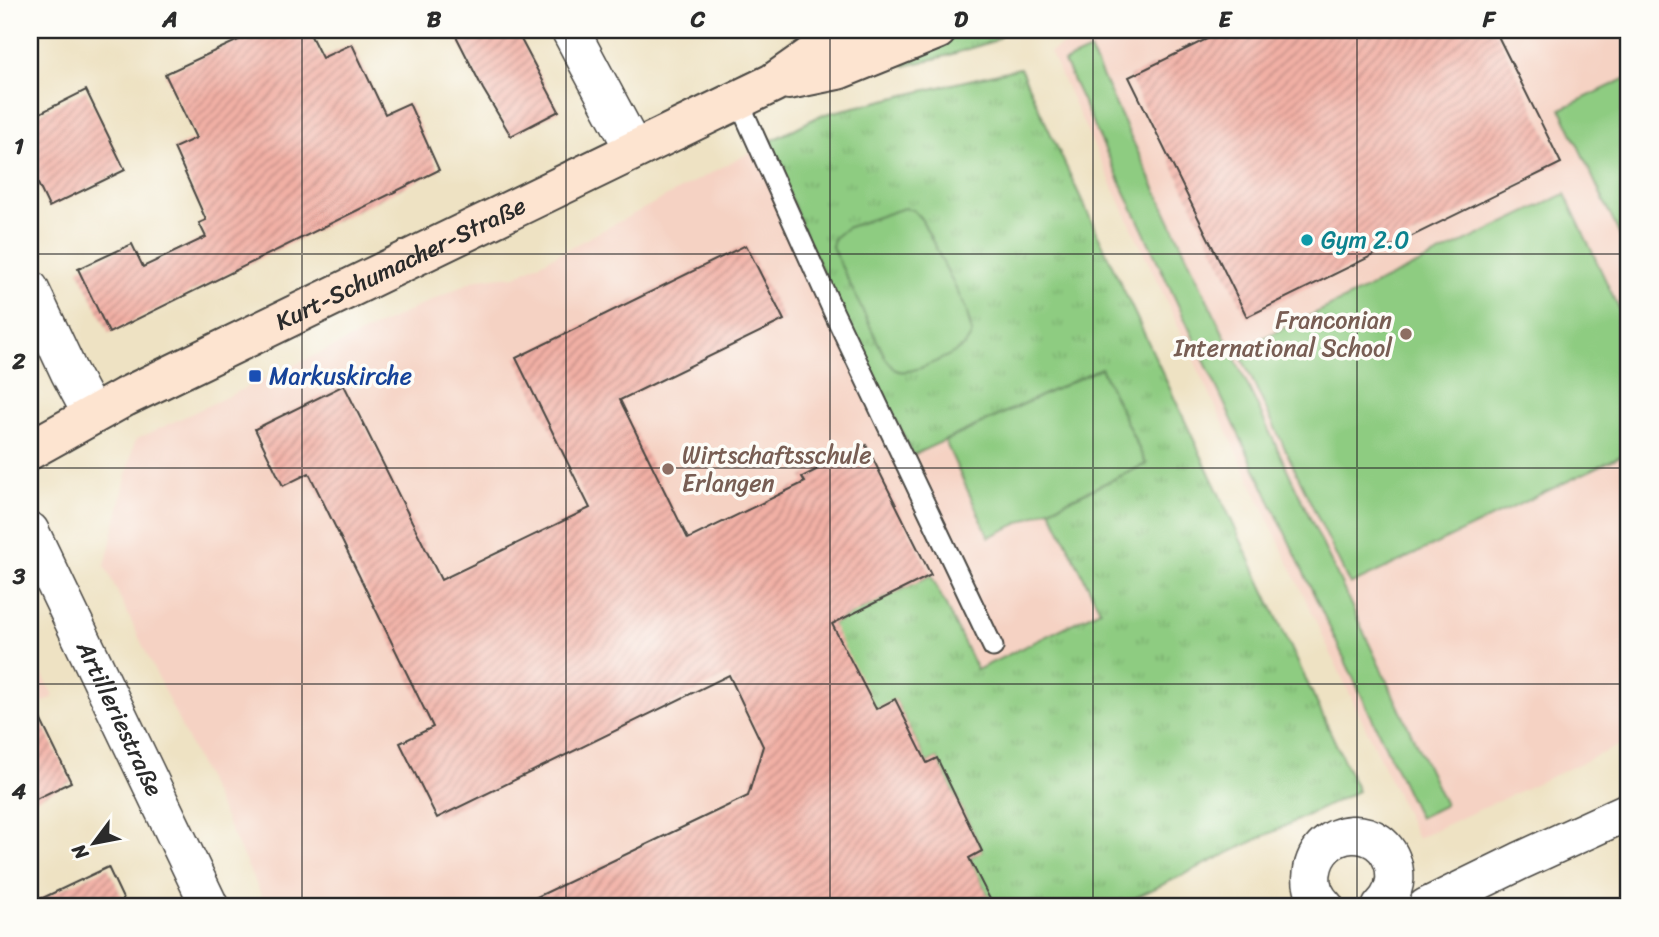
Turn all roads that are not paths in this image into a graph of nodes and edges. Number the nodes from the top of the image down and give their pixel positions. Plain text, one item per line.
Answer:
1 (570, 30) edge
2 (858, 30) edge
3 (937, 30) edge
4 (773, 83) junction
5 (738, 100) junction
6 (634, 150) junction
7 (30, 289) edge
8 (92, 415) junction
9 (30, 450) edge
10 (30, 531) edge
11 (993, 647) dead end
12 (1629, 811) edge
13 (210, 907) edge
14 (1325, 907) edge
15 (1383, 907) edge
16 (1426, 907) edge

1 - 6 street
2 - 4 main road, Kurt-Schumacher-Straße
3 - 4 main road, Kurt-Schumacher-Straße
4 - 5 main road, Kurt-Schumacher-Straße
5 - 6 main road, Kurt-Schumacher-Straße
5 - 11 lane
6 - 8 main road, Kurt-Schumacher-Straße
7 - 8 street
8 - 9 main road, Kurt-Schumacher-Straße
10 - 13 street, Artilleriestraße
12 - 16 street
14 - 15 street

